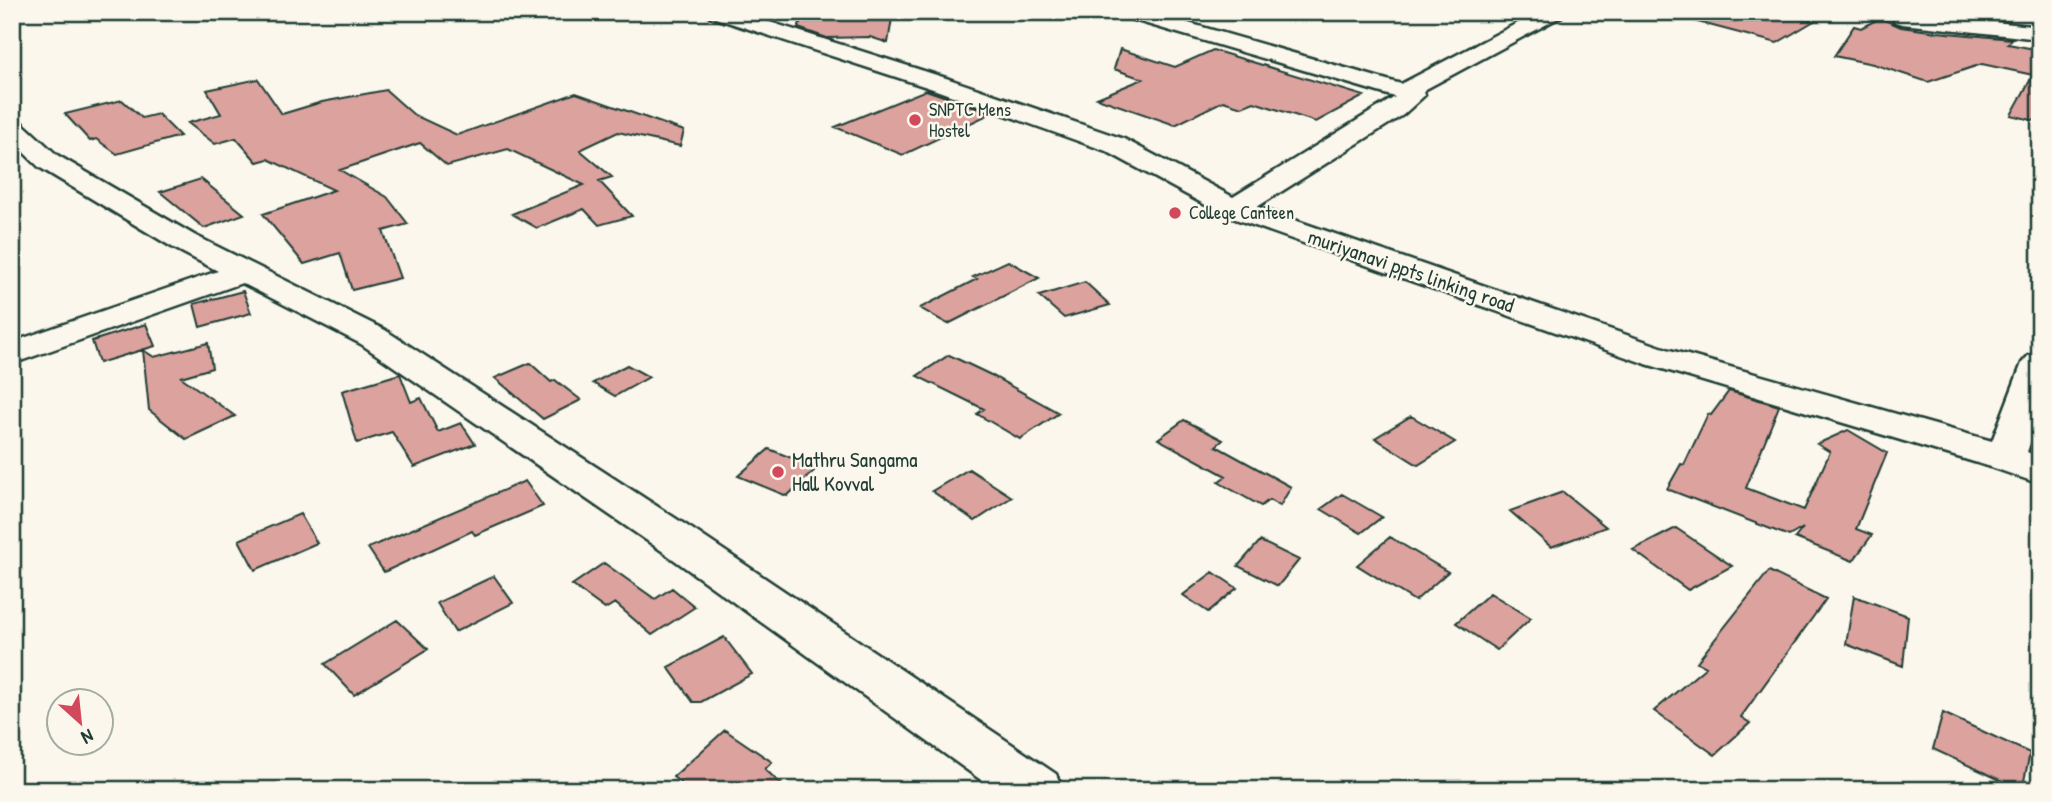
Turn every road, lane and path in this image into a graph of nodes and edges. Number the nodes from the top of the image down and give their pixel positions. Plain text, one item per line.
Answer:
1 (716, 12) edge
2 (1128, 12) edge
3 (1555, 12) edge
4 (1902, 18) dead end
5 (2040, 33) edge
6 (1413, 95) junction
7 (12, 127) edge
8 (1234, 209) junction
9 (244, 272) junction
10 (12, 354) edge
11 (2040, 363) edge
12 (2005, 458) junction
13 (2040, 471) edge
14 (1037, 790) edge

1 - 8 street, muriyanavi ppts linking road
2 - 6 street
3 - 6 street
4 - 5 street
6 - 8 street
7 - 9 street
8 - 12 street, muriyanavi ppts linking road
9 - 10 street
9 - 14 street
11 - 12 street
12 - 13 street, muriyanavi ppts linking road

